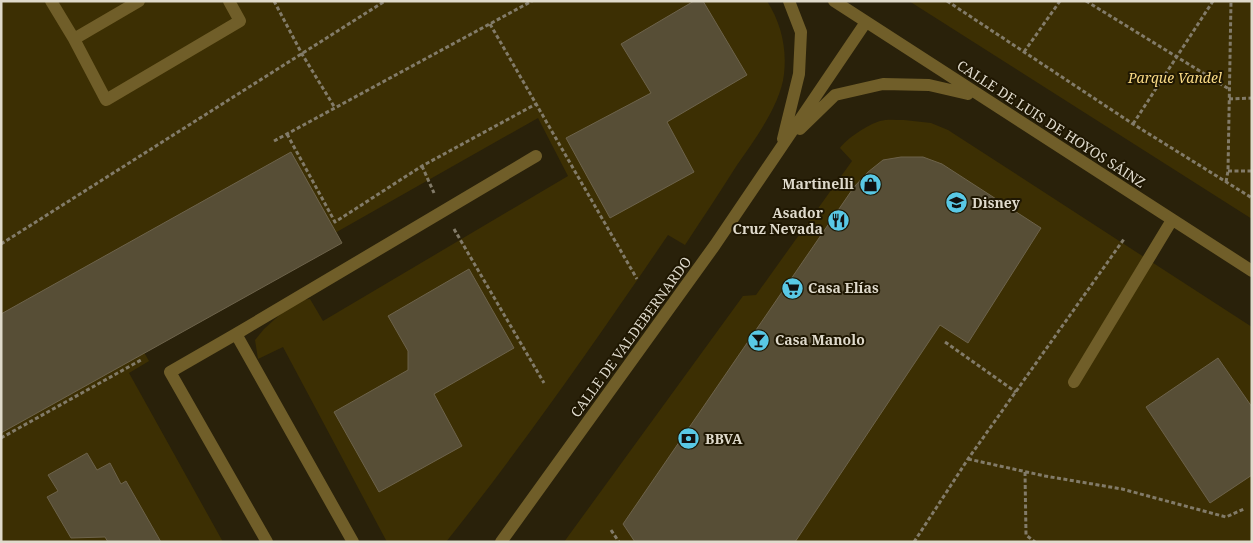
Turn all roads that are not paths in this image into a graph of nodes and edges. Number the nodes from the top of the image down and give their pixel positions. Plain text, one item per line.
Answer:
1 (51, 1) edge
2 (139, 1) edge
3 (229, 1) edge
4 (789, 1) edge
5 (834, 1) edge
6 (866, 22) junction
7 (74, 39) junction
8 (979, 96) junction
9 (782, 146) junction
10 (536, 156) dead end
11 (1172, 220) junction
12 (1252, 272) edge
13 (236, 334) junction
14 (1074, 382) dead end
15 (267, 542) edge
16 (353, 542) edge
17 (501, 542) edge

1 - 7 street
2 - 7 street
3 - 7 street
4 - 9 street, CALLE DE VALDEBERNARDO
5 - 6 street, CALLE DE LUIS DE HOYOS SÁINZ
6 - 8 street, CALLE DE LUIS DE HOYOS SÁINZ
6 - 9 street, CALLE DE VALDEBERNARDO
8 - 9 street, CALLE DE VALDEBERNARDO
8 - 11 street, CALLE DE LUIS DE HOYOS SÁINZ
9 - 17 street, CALLE DE VALDEBERNARDO
10 - 13 street
11 - 12 street, CALLE DE LUIS DE HOYOS SÁINZ
11 - 14 street
13 - 15 street
13 - 16 street

